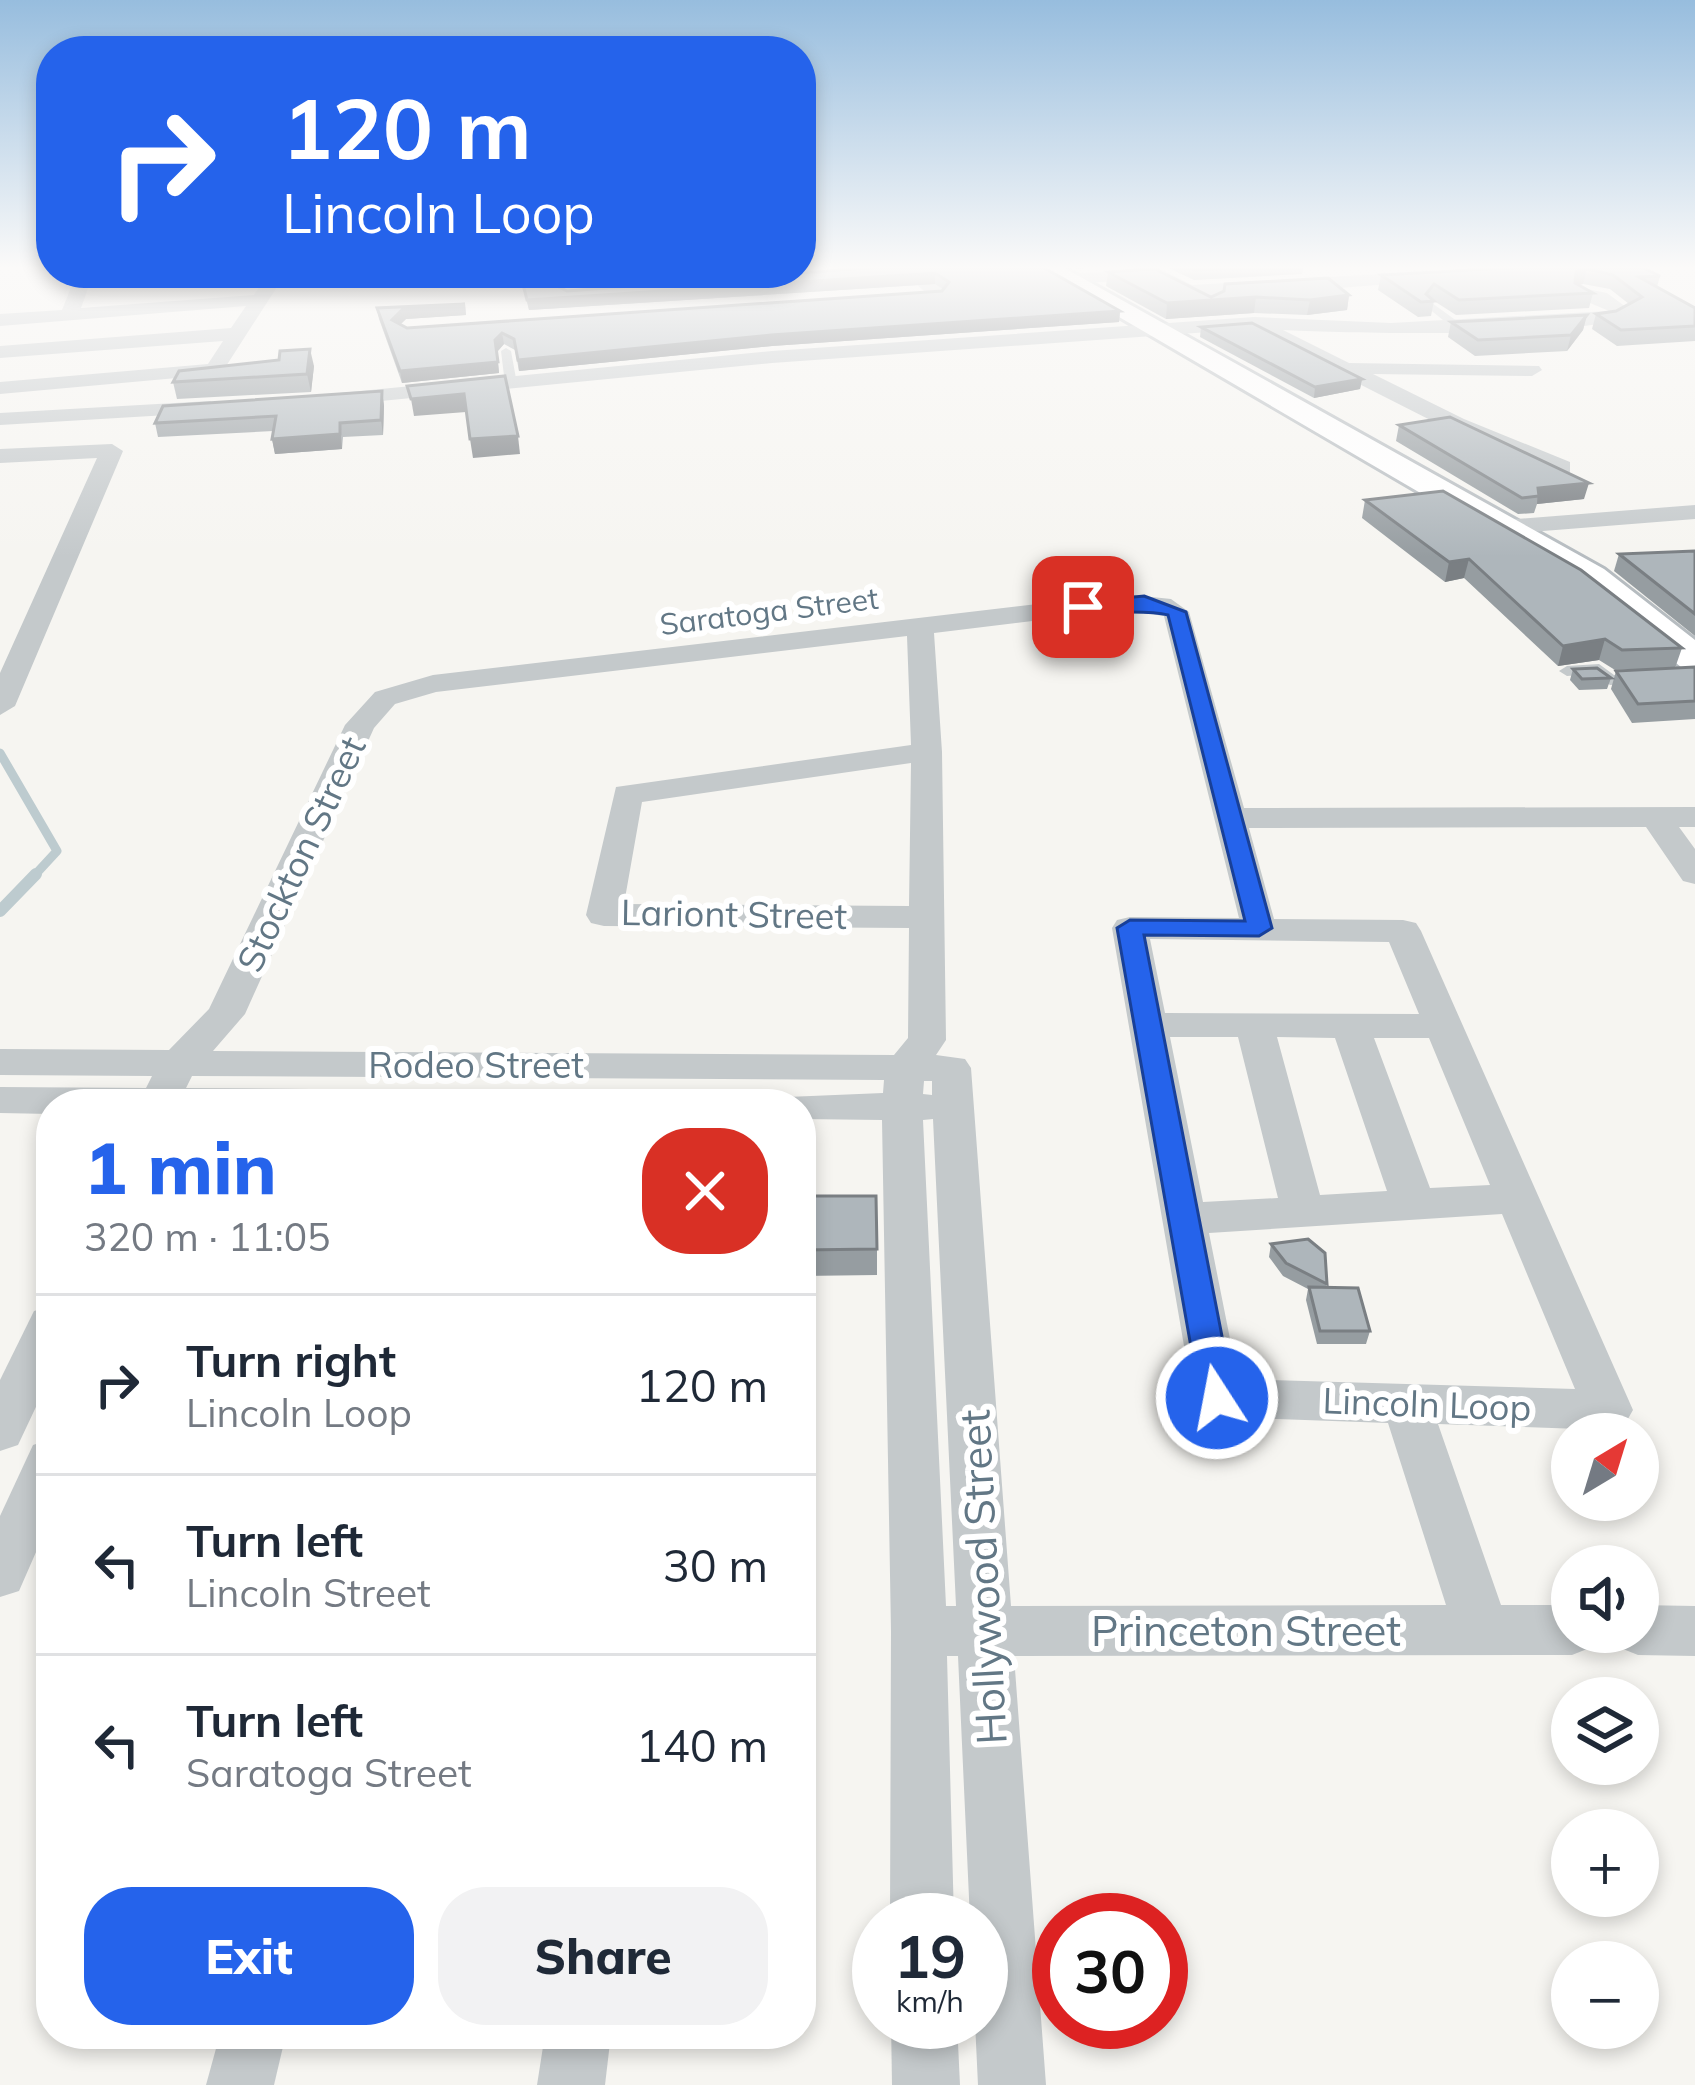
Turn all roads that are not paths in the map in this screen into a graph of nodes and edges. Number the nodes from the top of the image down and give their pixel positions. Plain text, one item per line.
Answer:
1 (218, 362) edge
2 (508, 362) edge
3 (709, 362) edge
4 (1212, 362) edge
5 (1334, 362) edge
6 (1346, 368) junction
7 (1532, 370) dead end
8 (511, 384) junction
9 (0, 388) edge
10 (314, 402) edge
11 (224, 406) edge
12 (0, 419) edge
13 (0, 456) edge
14 (1562, 467) edge
15 (1695, 512) edge
16 (1504, 527) junction
17 (920, 627) junction
18 (1695, 659) edge
19 (1568, 671) edge
20 (1695, 677) edge
21 (385, 698) joint
22 (0, 706) edge
23 (927, 752) junction
24 (1656, 817) junction
25 (1695, 817) edge
26 (1233, 818) junction
27 (1695, 874) edge
28 (924, 916) junction
29 (1259, 928) junction
30 (226, 1015) junction
31 (1148, 1025) junction
32 (1254, 1025) junction
33 (1350, 1026) junction
34 (1444, 1026) junction
35 (0, 1062) edge
36 (179, 1064) junction
37 (928, 1078) junction
38 (166, 1089) edge
39 (215, 1089) edge
40 (216, 1089) edge
41 (275, 1089) edge
42 (0, 1100) edge
43 (36, 1101) edge
44 (816, 1103) edge
45 (1517, 1198) junction
46 (1414, 1205) junction
47 (1304, 1212) junction
48 (1184, 1219) junction
49 (36, 1355) edge
50 (1407, 1404) junction
51 (0, 1430) edge
52 (36, 1494) edge
53 (0, 1574) edge
54 (1481, 1629) junction
55 (1551, 1630) edge
56 (1659, 1630) edge
57 (920, 1631) junction
58 (1695, 1631) edge
59 (987, 1633) junction
60 (922, 1893) edge
61 (249, 2049) edge
62 (576, 2049) edge
63 (925, 2049) edge
64 (240, 2085) edge
65 (571, 2085) edge
66 (926, 2085) edge
67 (1012, 2085) edge

1 - 9 street
2 - 8 lane
3 - 8 street
4 - 16 street
5 - 6 street
6 - 7 street
6 - 14 street
8 - 10 street
11 - 12 street
13 - 22 street
15 - 16 street
16 - 18 street
17 - 21 street, Saratoga Street
17 - 23 street, Hollywood Street
17 - 26 street, Saratoga Street
19 - 20 lane
21 - 30 street, Stockton Street
23 - 28 street, Hollywood Street
23 - 28 street, Lariont Street
24 - 25 street
24 - 26 street
24 - 27 street
26 - 29 street
28 - 37 street, Hollywood Street
29 - 31 street, Lincoln Loop
29 - 34 street, Lincoln Loop
30 - 36 street
30 - 40 street
31 - 32 street
31 - 48 street, Lincoln Loop
32 - 33 street
32 - 47 street
33 - 34 street
33 - 46 street
34 - 45 street, Lincoln Loop
35 - 36 street, Rodeo Street
36 - 38 street
36 - 39 street, Rodeo Street
37 - 41 street, Rodeo Street
37 - 44 street
37 - 57 street, Hollywood Street
37 - 59 street, Hollywood Street
42 - 43 street, Rodeo Street
45 - 46 street
45 - 50 street, Lincoln Loop
46 - 47 street
47 - 48 street
48 - 50 street, Lincoln Loop
49 - 51 street
50 - 54 street
52 - 53 street
54 - 55 street, Princeton Street
54 - 59 street, Princeton Street
56 - 58 street
57 - 59 street, Princeton Street
57 - 60 street, Hollywood Street
59 - 67 street, Hollywood Street
61 - 64 street
62 - 65 street
63 - 66 street

